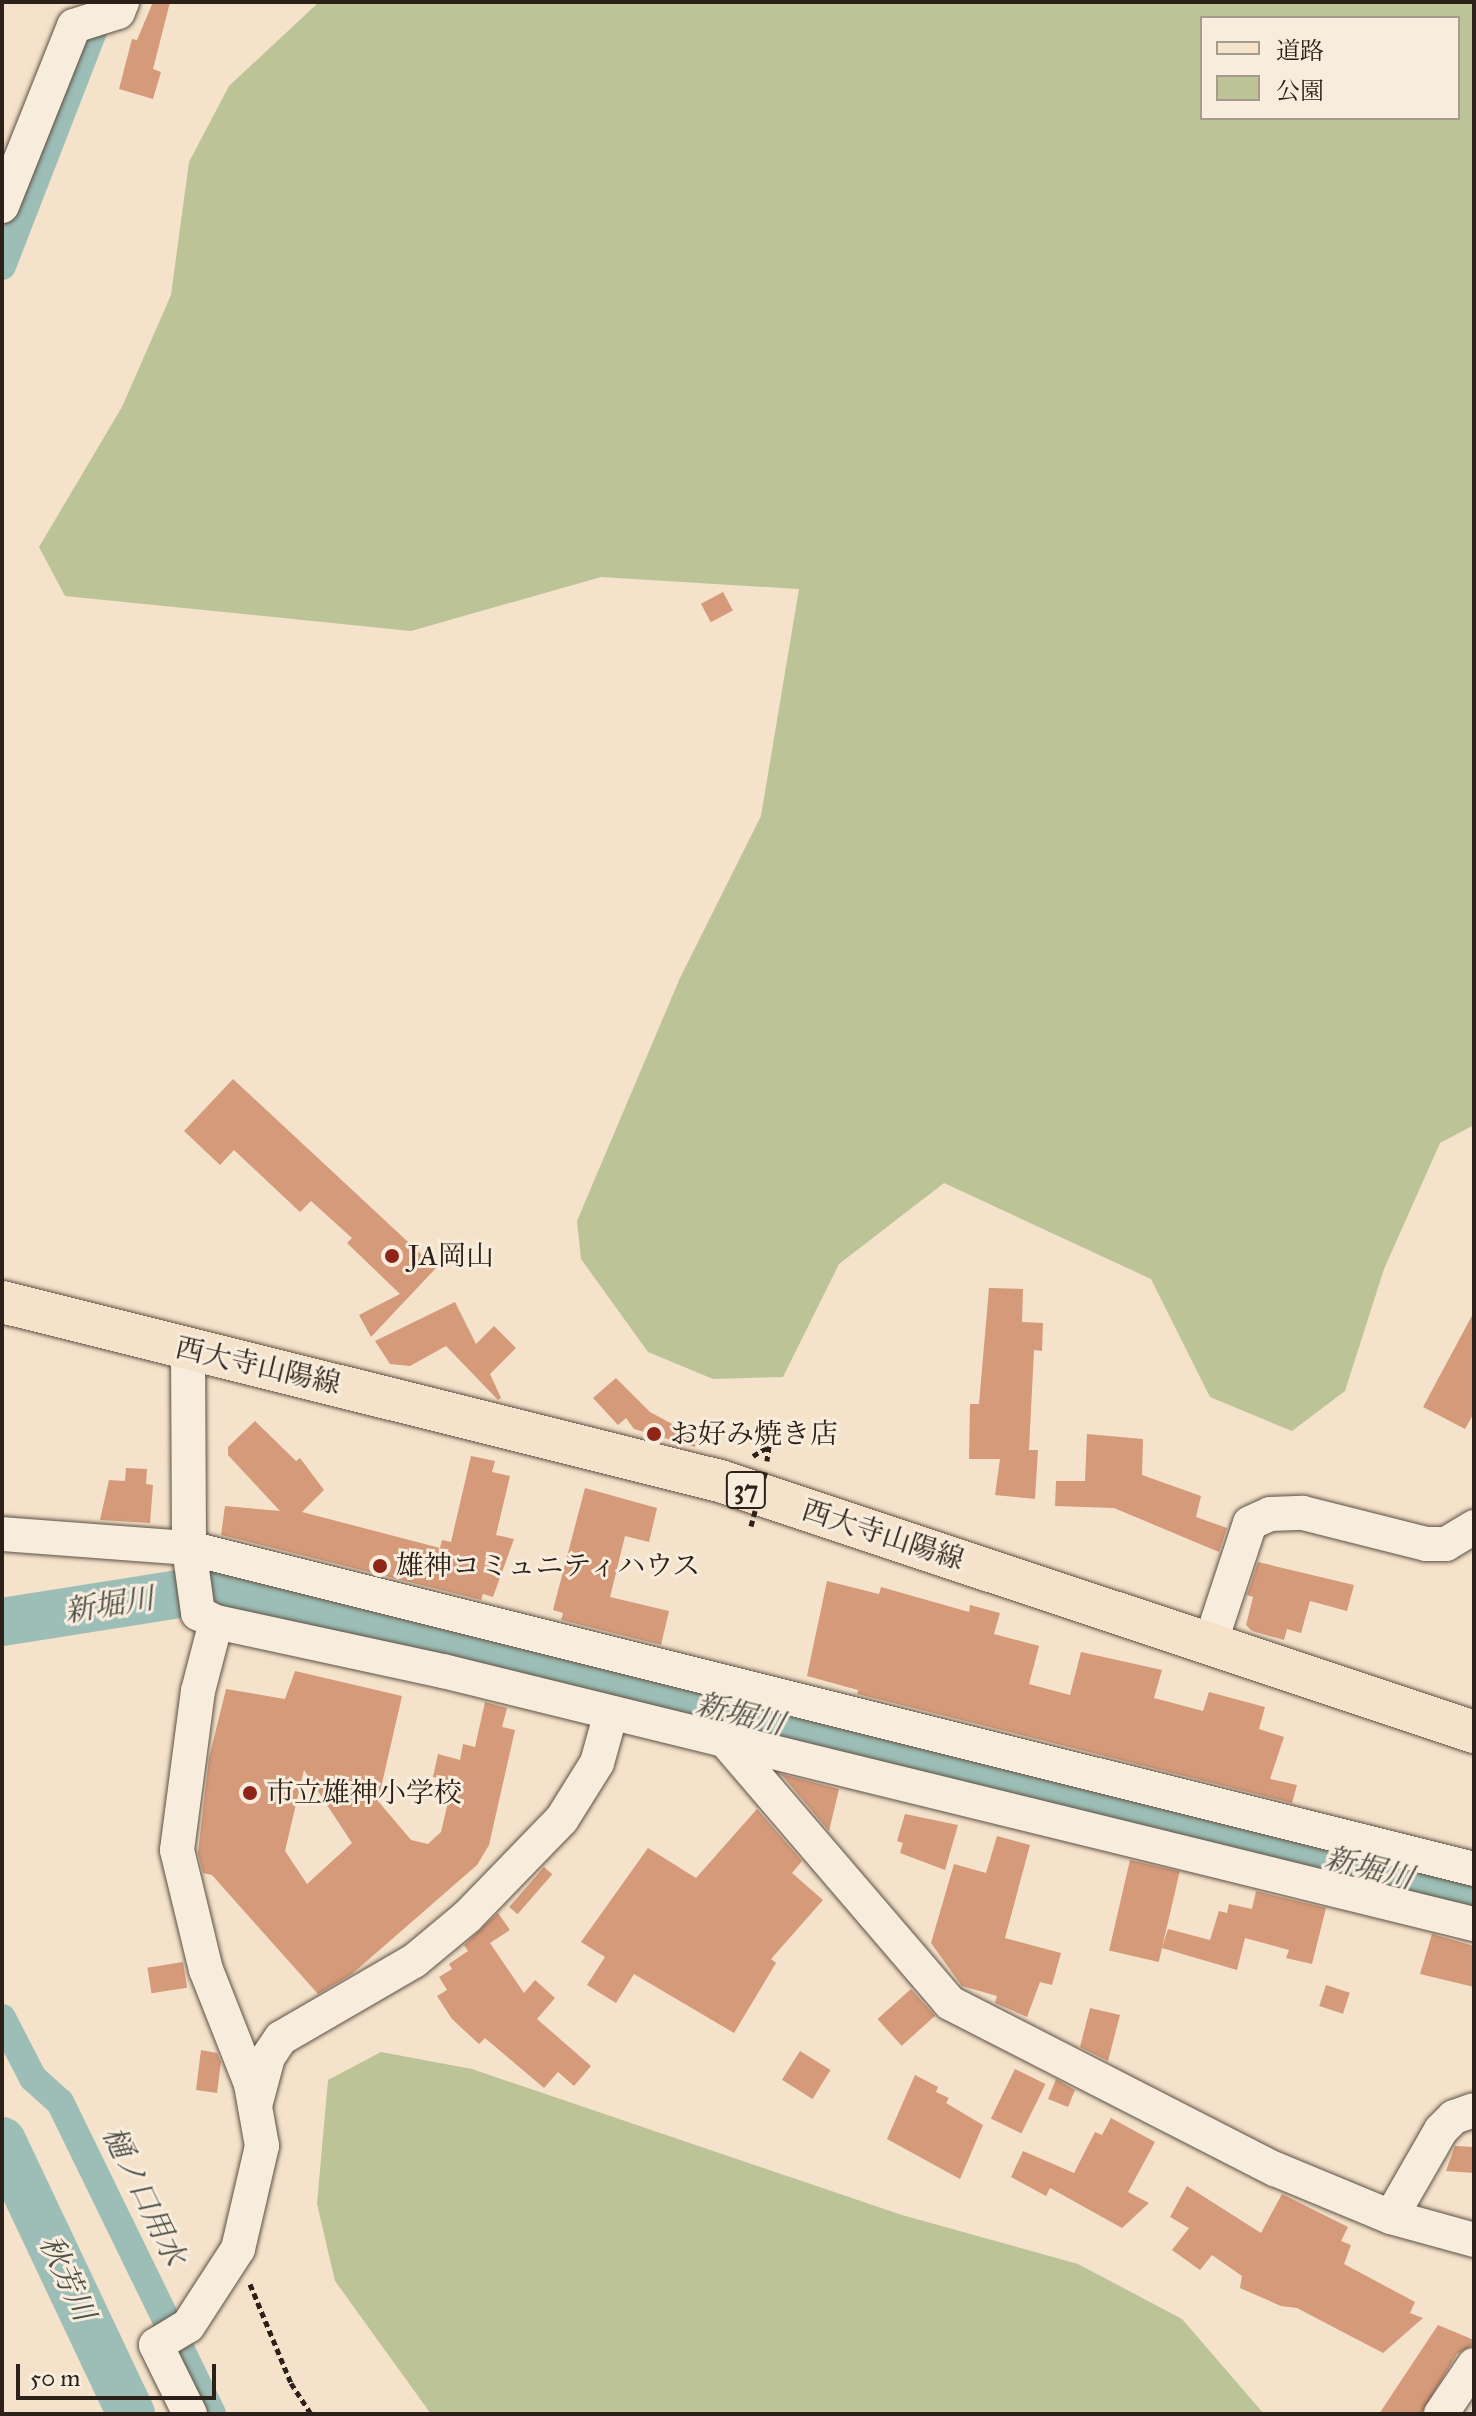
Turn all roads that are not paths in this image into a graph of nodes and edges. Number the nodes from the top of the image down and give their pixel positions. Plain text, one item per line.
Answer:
1 (122, 2) edge
2 (76, 14) edge
3 (2, 206) edge
4 (2, 1302) edge
5 (188, 1350) junction
6 (1474, 1527) edge
7 (2, 1534) edge
8 (189, 1553) junction
9 (207, 1617) junction
10 (448, 1644) junction
11 (1210, 1644) junction
12 (611, 1713) junction
13 (776, 1725) junction
14 (1474, 1732) edge
15 (723, 1738) junction
16 (1256, 1840) junction
17 (1474, 1869) edge
18 (1474, 1924) edge
19 (255, 2107) junction
20 (1474, 2110) edge
21 (1391, 2217) junction
22 (1474, 2240) edge
23 (1474, 2365) edge
24 (190, 2414) edge
25 (1441, 2414) edge

1 - 2 street
2 - 3 street
4 - 5 main road, 西大寺山陽線 / 37
5 - 8 street
5 - 11 main road, 西大寺山陽線 / 37
6 - 11 street
7 - 8 street
8 - 9 street
8 - 10 street
9 - 10 street
9 - 19 street
10 - 12 street
10 - 13 street
11 - 14 main road, 西大寺山陽線 / 37
12 - 15 street
12 - 19 street
13 - 15 street
13 - 16 street
13 - 16 street
15 - 21 street
16 - 17 street
16 - 18 street
19 - 24 street
20 - 21 street
21 - 22 street
23 - 25 street

